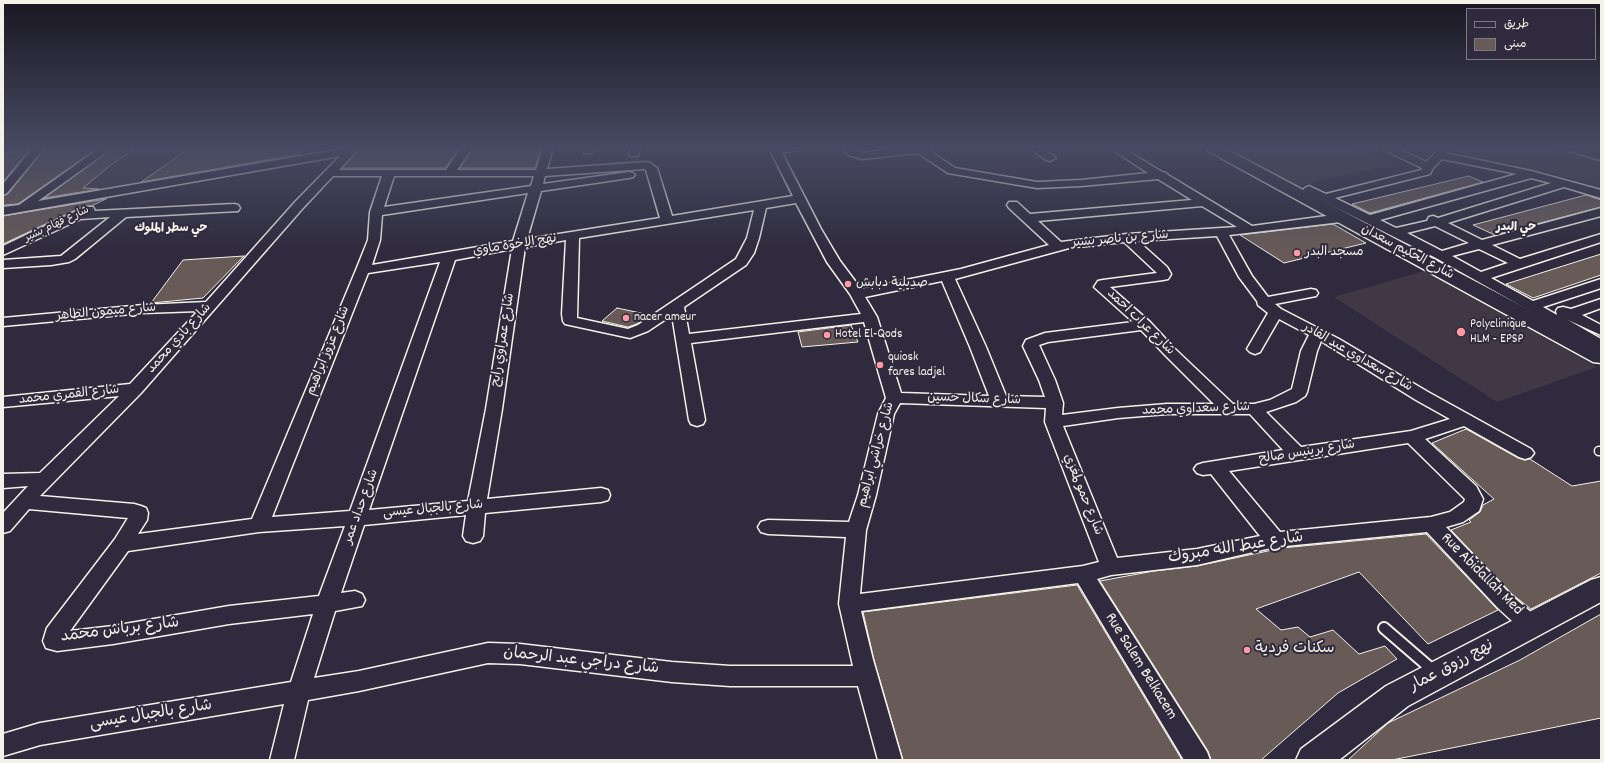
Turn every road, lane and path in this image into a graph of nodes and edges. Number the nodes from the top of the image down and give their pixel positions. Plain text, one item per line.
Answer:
1 (56, 184) edge
2 (151, 184) edge
3 (320, 184) edge
4 (386, 184) edge
5 (536, 184) edge
6 (567, 184) edge
7 (656, 184) edge
8 (791, 184) edge
9 (1029, 184) edge
10 (1068, 184) edge
11 (1176, 184) edge
12 (1287, 184) edge
13 (1352, 184) edge
14 (1368, 184) edge
15 (1496, 184) edge
16 (1563, 184) edge
17 (1567, 184) edge
18 (131, 187) junction
19 (535, 188) junction
20 (1601, 194) edge
21 (1311, 195) junction
22 (799, 199) junction
23 (1206, 202) junction
24 (1013, 205) dead end
25 (761, 206) junction
26 (21, 208) junction
27 (234, 208) dead end
28 (1408, 208) junction
29 (3, 211) edge
30 (376, 212) junction
31 (1601, 212) edge
32 (122, 214) junction
33 (80, 215) junction
34 (1027, 218) junction
35 (1341, 218) junction
36 (3, 219) edge
37 (1369, 219) junction
38 (667, 221) junction
39 (1437, 222) junction
40 (1568, 222) junction
41 (1250, 230) junction
42 (1221, 232) junction
43 (1396, 232) junction
44 (573, 236) junction
45 (1601, 237) edge
46 (1127, 238) junction
47 (519, 244) junction
48 (1482, 245) junction
49 (1058, 246) junction
50 (3, 251) edge
51 (449, 257) junction
52 (1441, 263) junction
53 (3, 264) edge
54 (1519, 264) junction
55 (363, 270) junction
56 (947, 276) junction
57 (1480, 277) junction
58 (1597, 287) edge
59 (1311, 293) dead end
60 (857, 294) junction
61 (1263, 302) junction
62 (1601, 303) edge
63 (1538, 304) junction
64 (677, 305) junction
65 (210, 306) junction
66 (1276, 312) junction
67 (870, 316) junction
68 (1562, 317) junction
69 (3, 322) edge
70 (1145, 325) junction
71 (1601, 332) edge
72 (1317, 333) junction
73 (683, 340) junction
74 (1601, 345) edge
75 (1255, 349) dead end
76 (1601, 357) edge
77 (135, 389) junction
78 (894, 398) junction
79 (999, 400) junction
80 (3, 402) edge
81 (1055, 403) junction
82 (1229, 409) junction
83 (1254, 409) junction
84 (697, 420) dead end
85 (1465, 420) junction
86 (1053, 422) junction
87 (1412, 437) junction
88 (1525, 453) dead end
89 (1297, 454) junction
90 (44, 479) junction
91 (3, 481) edge
92 (601, 495) dead end
93 (25, 502) junction
94 (476, 506) junction
95 (358, 518) junction
96 (1431, 524) junction
97 (259, 525) junction
98 (3, 526) edge
99 (768, 526) dead end
100 (856, 530) junction
101 (473, 536) dead end
102 (1275, 540) junction
103 (122, 544) junction
104 (1112, 567) junction
105 (1083, 574) junction
106 (1601, 588) edge
107 (355, 600) dead end
108 (327, 604) junction
109 (849, 604) junction
110 (1532, 626) junction
111 (1384, 628) dead end
112 (1438, 674) junction
113 (868, 676) junction
114 (299, 691) junction
115 (3, 745) edge
116 (282, 760) edge
117 (890, 760) edge
118 (1198, 760) edge
119 (1313, 760) edge

1 - 26 street
2 - 18 street
3 - 65 street, شارع بادي محمد
4 - 30 street, شارع عزوز ابراهيم
5 - 19 street, شارع عمراوي رابح
6 - 19 street
7 - 38 street
8 - 22 street, شارع خراشي ابراهيم
9 - 10 street
11 - 23 street
12 - 21 street, شارع الحكيم سعدان
13 - 21 street
14 - 21 street
15 - 28 street
16 - 39 street
17 - 20 street
18 - 26 street
18 - 33 street, شارع فهام بشير
19 - 30 street
19 - 47 street, شارع عمراوي رابح
21 - 35 street, شارع الحكيم سعدان
21 - 37 street
22 - 25 street, نهج الإخوة ماوي
22 - 60 street, شارع خراشي ابراهيم
23 - 34 street
23 - 41 street
24 - 34 street
25 - 38 street, نهج الإخوة ماوي
25 - 64 street
26 - 29 street
26 - 36 street
27 - 32 street
28 - 37 street
28 - 39 street
30 - 55 street, شارع عزوز ابراهيم
31 - 40 street
32 - 33 street
32 - 53 street
33 - 50 street, شارع فهام بشير
34 - 49 street
35 - 41 street, شارع بن ناصر بشير
35 - 52 street, شارع الحكيم سعدان
37 - 43 street
38 - 44 street, نهج الإخوة ماوي
39 - 43 street
39 - 48 street
40 - 45 street
40 - 48 street
41 - 42 street, شارع بن ناصر بشير
42 - 46 street, شارع بن ناصر بشير
42 - 61 street, شارع سعداوي عبد القادر
43 - 52 street
44 - 47 street, نهج الإخوة ماوي
44 - 64 street
45 - 54 street
46 - 49 street, شارع بن ناصر بشير
46 - 70 street, شارع عراب احمد
47 - 51 street, نهج الإخوة ماوي
47 - 94 street, شارع عمراوي رابح
48 - 52 street
48 - 54 street
49 - 56 street, شارع بن ناصر بشير
51 - 55 street, نهج الإخوة ماوي
51 - 95 street, شارع حداد عمر
52 - 57 street
52 - 76 street, شارع الحكيم سعدان
54 - 57 street
55 - 97 street, شارع عزوز ابراهيم
56 - 60 street, شارع بن ناصر بشير
56 - 79 street
57 - 63 street
58 - 63 street
59 - 61 street
60 - 67 street, شارع خراشي ابراهيم
61 - 66 street, شارع سعداوي عبد القادر
62 - 68 street
63 - 68 street
64 - 73 street
65 - 69 street, شارع ميمون الطاهر
65 - 77 street, شارع بادي محمد
66 - 72 street, شارع سعداوي عبد القادر
66 - 75 street
67 - 73 street
67 - 78 street, شارع خراشي ابراهيم
68 - 71 street
68 - 74 street
70 - 81 street
70 - 82 street, شارع عراب احمد
72 - 83 street, شارع سعداوي محمد
72 - 85 street, شارع سعداوي عبد القادر
73 - 84 street
77 - 80 street, شارع القمري محمد
77 - 90 street, شارع بادي محمد
78 - 79 street, شارع سكال حسين
78 - 100 street, شارع خراشي ابراهيم
79 - 81 street, شارع سكال حسين
81 - 86 street
82 - 83 street, شارع سعداوي محمد
82 - 86 street, شارع سعداوي محمد
83 - 89 street
85 - 87 street
85 - 88 street, شارع سعداوي عبد القادر
86 - 104 street, شارع حمو لمغزي
87 - 89 street, شارع برينيس صالح
87 - 96 street, شارع عيط الله مبروك
89 - 102 street, شارع برينيس صالح
90 - 91 street
90 - 93 street, شارع بادي محمد
92 - 94 street, شارع بالجبال عيسى
93 - 98 street, شارع بادي محمد
93 - 103 street, شارع برباش محمد
94 - 95 street, شارع بالجبال عيسى
94 - 101 street, شارع عمراوي رابح
95 - 97 street, شارع بالجبال عيسى
95 - 108 street, شارع حداد عمر
96 - 102 street, شارع عيط الله مبروك
96 - 110 street, Rue Abidallah Med
97 - 103 street, شارع بالجبال عيسى
99 - 100 street
100 - 109 street, شارع خراشي ابراهيم
102 - 104 street, شارع عيط الله مبروك
103 - 108 street, شارع برباش محمد
104 - 105 street, شارع عيط الله مبروك
105 - 109 street, شارع عيط الله مبروك
105 - 118 street, Rue Salem Belkacem
106 - 110 street, نهج رزوق عمار
107 - 108 street, شارع برباش محمد
108 - 114 street, شارع حداد عمر
109 - 113 street, شارع خراشي ابراهيم
110 - 112 street, نهج رزوق عمار
111 - 112 lane
112 - 119 street, نهج رزوق عمار
113 - 114 street, شارع دراجي عبد الرحمان
113 - 117 street, شارع خراشي ابراهيم
114 - 115 street, شارع بالجبال عيسى
114 - 116 street, شارع حداد عمر

